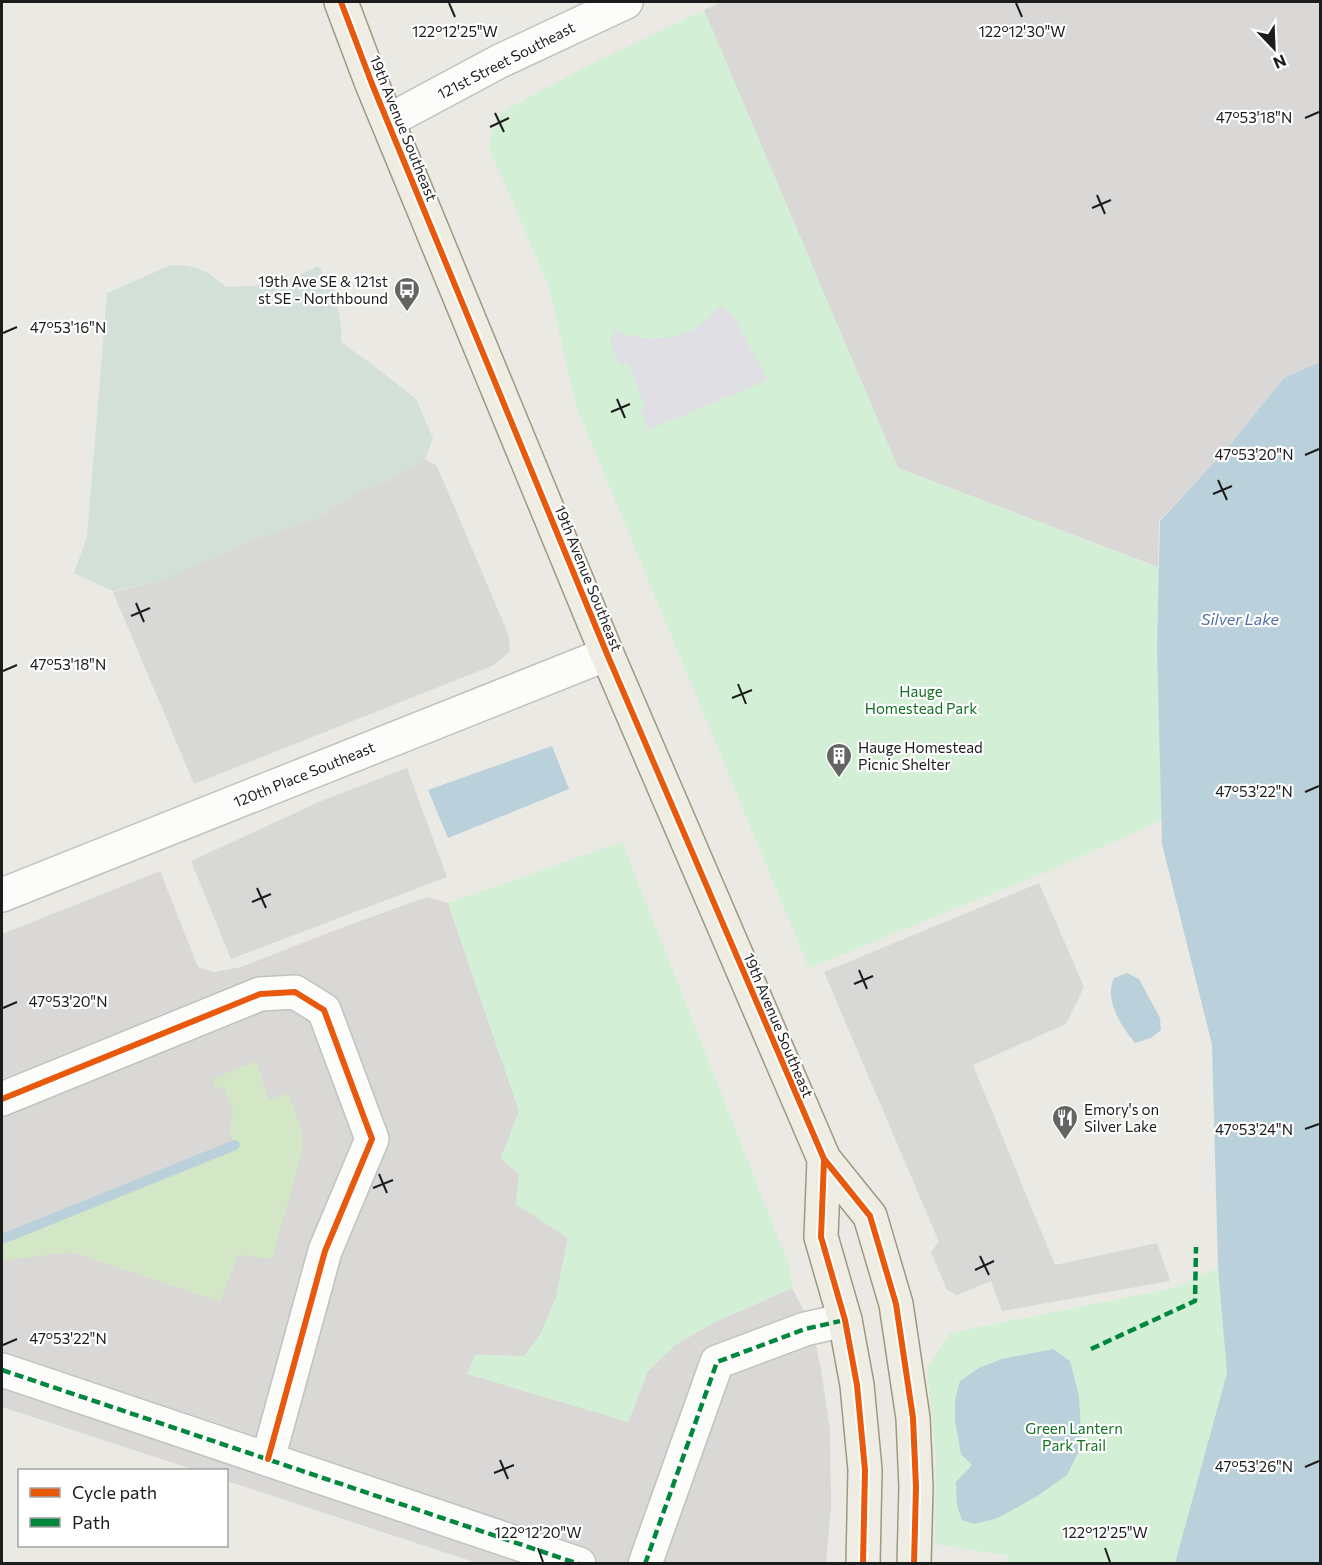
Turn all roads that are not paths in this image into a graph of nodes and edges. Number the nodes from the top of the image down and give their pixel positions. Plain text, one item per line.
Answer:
1 (341, 2) edge
2 (626, 2) edge
3 (388, 121) junction
4 (607, 654) junction
5 (2, 895) edge
6 (2, 1099) edge
7 (824, 1160) junction
8 (845, 1320) junction
9 (2, 1370) edge
10 (268, 1459) junction
11 (579, 1563) edge
12 (645, 1563) edge
13 (863, 1563) edge
14 (914, 1563) edge

1 - 3 main road, 19th Avenue Southeast
2 - 3 street, 121st Street Southeast
3 - 4 main road, 19th Avenue Southeast
4 - 5 street, 120th Place Southeast
4 - 7 main road, 19th Avenue Southeast
6 - 10 street
7 - 8 main road, 19th Avenue Southeast
7 - 14 main road, 19th Avenue Southeast
8 - 12 street
8 - 13 main road, 19th Avenue Southeast
9 - 10 street
10 - 11 street

